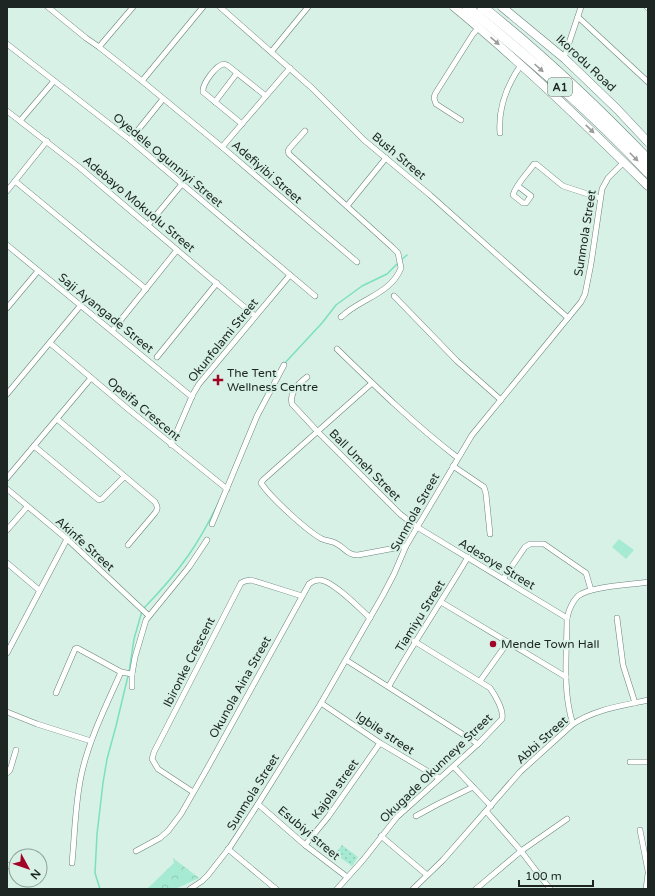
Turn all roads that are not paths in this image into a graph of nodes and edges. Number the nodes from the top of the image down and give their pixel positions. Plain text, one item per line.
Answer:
1 (48, 7) edge
2 (133, 7) edge
3 (203, 7) edge
4 (220, 7) edge
5 (308, 7) edge
6 (454, 7) edge
7 (466, 7) edge
8 (482, 7) edge
9 (502, 7) edge
10 (582, 7) edge
11 (56, 9) edge
12 (578, 17) junction
13 (479, 27) junction
14 (7, 44) edge
15 (99, 47) junction
16 (272, 51) junction
17 (564, 58) junction
18 (521, 65) junction
19 (290, 68) junction
20 (237, 73) junction
21 (54, 81) junction
22 (142, 81) junction
23 (648, 82) edge
24 (266, 96) junction
25 (163, 99) junction
26 (215, 102) junction
27 (7, 111) edge
28 (461, 120) dead end
29 (20, 121) junction
30 (242, 124) junction
31 (305, 131) dead end
32 (500, 133) dead end
33 (130, 140) junction
34 (47, 141) junction
35 (648, 142) edge
36 (222, 147) junction
37 (386, 158) junction
38 (648, 160) edge
39 (624, 162) junction
40 (648, 172) edge
41 (15, 181) junction
42 (182, 184) junction
43 (518, 186) dead end
44 (648, 186) edge
45 (7, 191) edge
46 (600, 198) junction
47 (347, 206) junction
48 (148, 225) junction
49 (7, 245) edge
50 (177, 250) junction
51 (357, 262) dead end
52 (38, 271) junction
53 (290, 275) junction
54 (217, 283) junction
55 (146, 289) junction
56 (315, 296) dead end
57 (394, 296) dead end
58 (81, 305) junction
59 (7, 308) edge
60 (256, 316) junction
61 (341, 317) dead end
62 (568, 318) junction
63 (112, 331) junction
64 (50, 343) junction
65 (337, 349) dead end
66 (157, 357) dead end
67 (284, 365) dead end
68 (307, 377) dead end
69 (91, 378) junction
70 (372, 383) junction
71 (7, 394) edge
72 (192, 397) junction
73 (501, 400) junction
74 (57, 419) junction
75 (318, 432) junction
76 (171, 445) junction
77 (34, 446) junction
78 (458, 458) junction
79 (453, 466) junction
80 (124, 477) junction
81 (7, 478) edge
82 (225, 488) junction
83 (7, 489) edge
84 (27, 507) junction
85 (212, 524) dead end
86 (417, 527) junction
87 (7, 530) edge
88 (490, 534) dead end
89 (67, 539) junction
90 (207, 540) dead end
91 (128, 545) dead end
92 (406, 546) junction
93 (468, 557) junction
94 (7, 563) edge
95 (503, 579) junction
96 (648, 582) edge
97 (39, 590) junction
98 (591, 590) junction
99 (302, 596) junction
100 (441, 602) junction
101 (145, 613) junction
102 (370, 618) junction
103 (567, 618) junction
104 (616, 618) dead end
105 (414, 642) junction
106 (508, 642) junction
107 (7, 653) edge
108 (346, 660) junction
109 (127, 673) junction
110 (566, 677) junction
111 (480, 681) junction
112 (389, 686) junction
113 (132, 687) dead end
114 (56, 693) dead end
115 (648, 700) edge
116 (321, 703) junction
117 (635, 703) junction
118 (7, 712) edge
119 (573, 724) junction
120 (91, 741) junction
121 (380, 743) junction
122 (478, 744) junction
123 (16, 750) dead end
124 (630, 762) dead end
125 (648, 762) edge
126 (454, 766) junction
127 (7, 773) edge
128 (439, 778) junction
129 (473, 787) junction
130 (193, 792) junction
131 (258, 804) junction
132 (491, 806) junction
133 (486, 811) junction
134 (416, 816) dead end
135 (567, 819) dead end
136 (640, 830) dead end
137 (381, 836) junction
138 (305, 845) junction
139 (228, 849) junction
140 (136, 851) dead end
141 (521, 852) junction
142 (72, 863) dead end
143 (648, 873) edge
144 (427, 876) junction
145 (347, 877) junction
146 (194, 888) edge
147 (276, 889) edge
148 (337, 889) edge
149 (413, 889) edge
150 (476, 889) edge
151 (550, 889) edge
152 (646, 889) edge

1 - 11 street, Adefiyibi Street
2 - 15 street
3 - 22 street
4 - 16 street, Bush Street
5 - 16 street
6 - 13 main road
7 -> 40 highway, A1
8 - 38 highway, A1
9 - 17 main road, Ikorodu Road
10 - 12 street
11 - 15 street, Adefiyibi Street
12 - 17 street
12 - 23 street
13 -> 18 main road
13 - 28 street
14 - 21 street, Oyedele Ogunniyi Street
15 - 22 street, Adefiyibi Street
16 - 19 street, Bush Street
17 - 35 main road, Ikorodu Road
18 - 32 street
18 -> 39 main road
19 - 24 street
19 - 37 street, Bush Street
20 - 24 street
20 - 26 street
20 - 26 street
21 - 29 street
21 - 33 street, Oyedele Ogunniyi Street
22 - 25 street, Adefiyibi Street
24 - 30 street
25 - 33 street
25 - 36 street, Adefiyibi Street
26 - 30 street
27 - 29 street, Adebayo Mokuolu Street
29 - 34 street, Adebayo Mokuolu Street
30 - 36 street
31 - 47 street
33 - 42 street, Oyedele Ogunniyi Street
34 - 41 street
34 - 48 street, Adebayo Mokuolu Street
36 - 51 street, Adefiyibi Street
37 - 47 street
37 - 62 street, Bush Street
39 - 44 main road
39 - 46 street, Sunmola Street
41 - 45 street
41 - 55 street
42 - 48 street
42 - 53 street, Oyedele Ogunniyi Street
43 - 46 street
46 - 62 street, Sunmola Street
47 - 61 street
48 - 50 street, Adebayo Mokuolu Street
49 - 52 street, Saji Ayangade Street
50 - 54 street, Adebayo Mokuolu Street
50 - 55 street
52 - 58 street, Saji Ayangade Street
52 - 59 street
53 - 56 street, Oyedele Ogunniyi Street
53 - 60 street, Okunfolami Street
54 - 60 street, Adebayo Mokuolu Street
54 - 66 street
55 - 63 street
57 - 73 street
58 - 63 street, Saji Ayangade Street
58 - 64 street
60 - 72 street, Okunfolami Street
62 - 73 street, Sunmola Street
63 - 72 street, Saji Ayangade Street
64 - 69 street, Opeifa Crescent
64 - 71 street
65 - 70 street
67 - 82 street
68 - 75 street, Ball Umeh Street
69 - 74 street
69 - 76 street, Opeifa Crescent
70 - 75 street
70 - 78 street
72 - 76 street, Okunfolami Street
73 - 78 street, Sunmola Street
74 - 77 street
74 - 80 street
75 - 86 street, Ball Umeh Street
75 - 92 street
76 - 82 street, Opeifa Crescent
77 - 80 street
77 - 81 street
78 - 79 street, Sunmola Street
79 - 86 street, Sunmola Street
79 - 88 street
80 - 91 street
82 - 85 street
83 - 84 street, Akinfe Street
84 - 87 street
84 - 89 street, Akinfe Street
86 - 92 street, Sunmola Street
86 - 93 street, Adesoye Street
89 - 97 street
89 - 101 street, Akinfe Street
90 - 101 street
92 - 102 street, Sunmola Street
93 - 95 street, Adesoye Street
93 - 100 street, Tiamiyu Street
94 - 97 street
95 - 98 street
95 - 103 street, Adesoye Street
96 - 98 street
97 - 107 street
98 - 103 street
99 - 102 street, Okunola Aina Street
99 - 130 street, Okunola Aina Street
99 - 130 street, Ibironke Crescent
100 - 105 street, Tiamiyu Street
100 - 106 street
101 - 109 street
102 - 108 street, Sunmola Street
103 - 110 street
104 - 117 street
105 - 111 street, Okugade Okunneye Street
105 - 112 street, Tiamiyu Street
106 - 110 street
106 - 111 street
108 - 112 street
108 - 116 street, Sunmola Street
109 - 113 street
109 - 114 street
109 - 120 street
110 - 119 street
111 - 122 street, Okugade Okunneye Street
112 - 122 street
115 - 117 street, Abbi Street
116 - 121 street, Igbile street
116 - 131 street, Sunmola Street
117 - 119 street, Abbi Street
118 - 120 street
119 - 132 street, Abbi Street
120 - 142 street
121 - 128 street, Igbile street
121 - 138 street, Kajola street
122 - 126 street, Okugade Okunneye Street
123 - 127 street
124 - 125 street
126 - 128 street, Okugade Okunneye Street
126 - 129 street
128 - 137 street, Okugade Okunneye Street
129 - 132 street
129 - 134 street
130 - 140 street, Okunola Aina Street
131 - 138 street, Esubiyi street
131 - 139 street, Sunmola Street
132 - 133 street, Abbi Street
133 - 141 street
133 - 144 street, Abbi Street
135 - 141 street
136 - 143 street
137 - 144 street
137 - 145 street, Okugade Okunneye Street
138 - 145 street, Esubiyi street
139 - 146 street, Sunmola Street
139 - 147 street
141 - 150 street
141 - 151 street
143 - 152 street
144 - 149 street, Abbi Street
145 - 148 street, Okugade Okunneye Street

